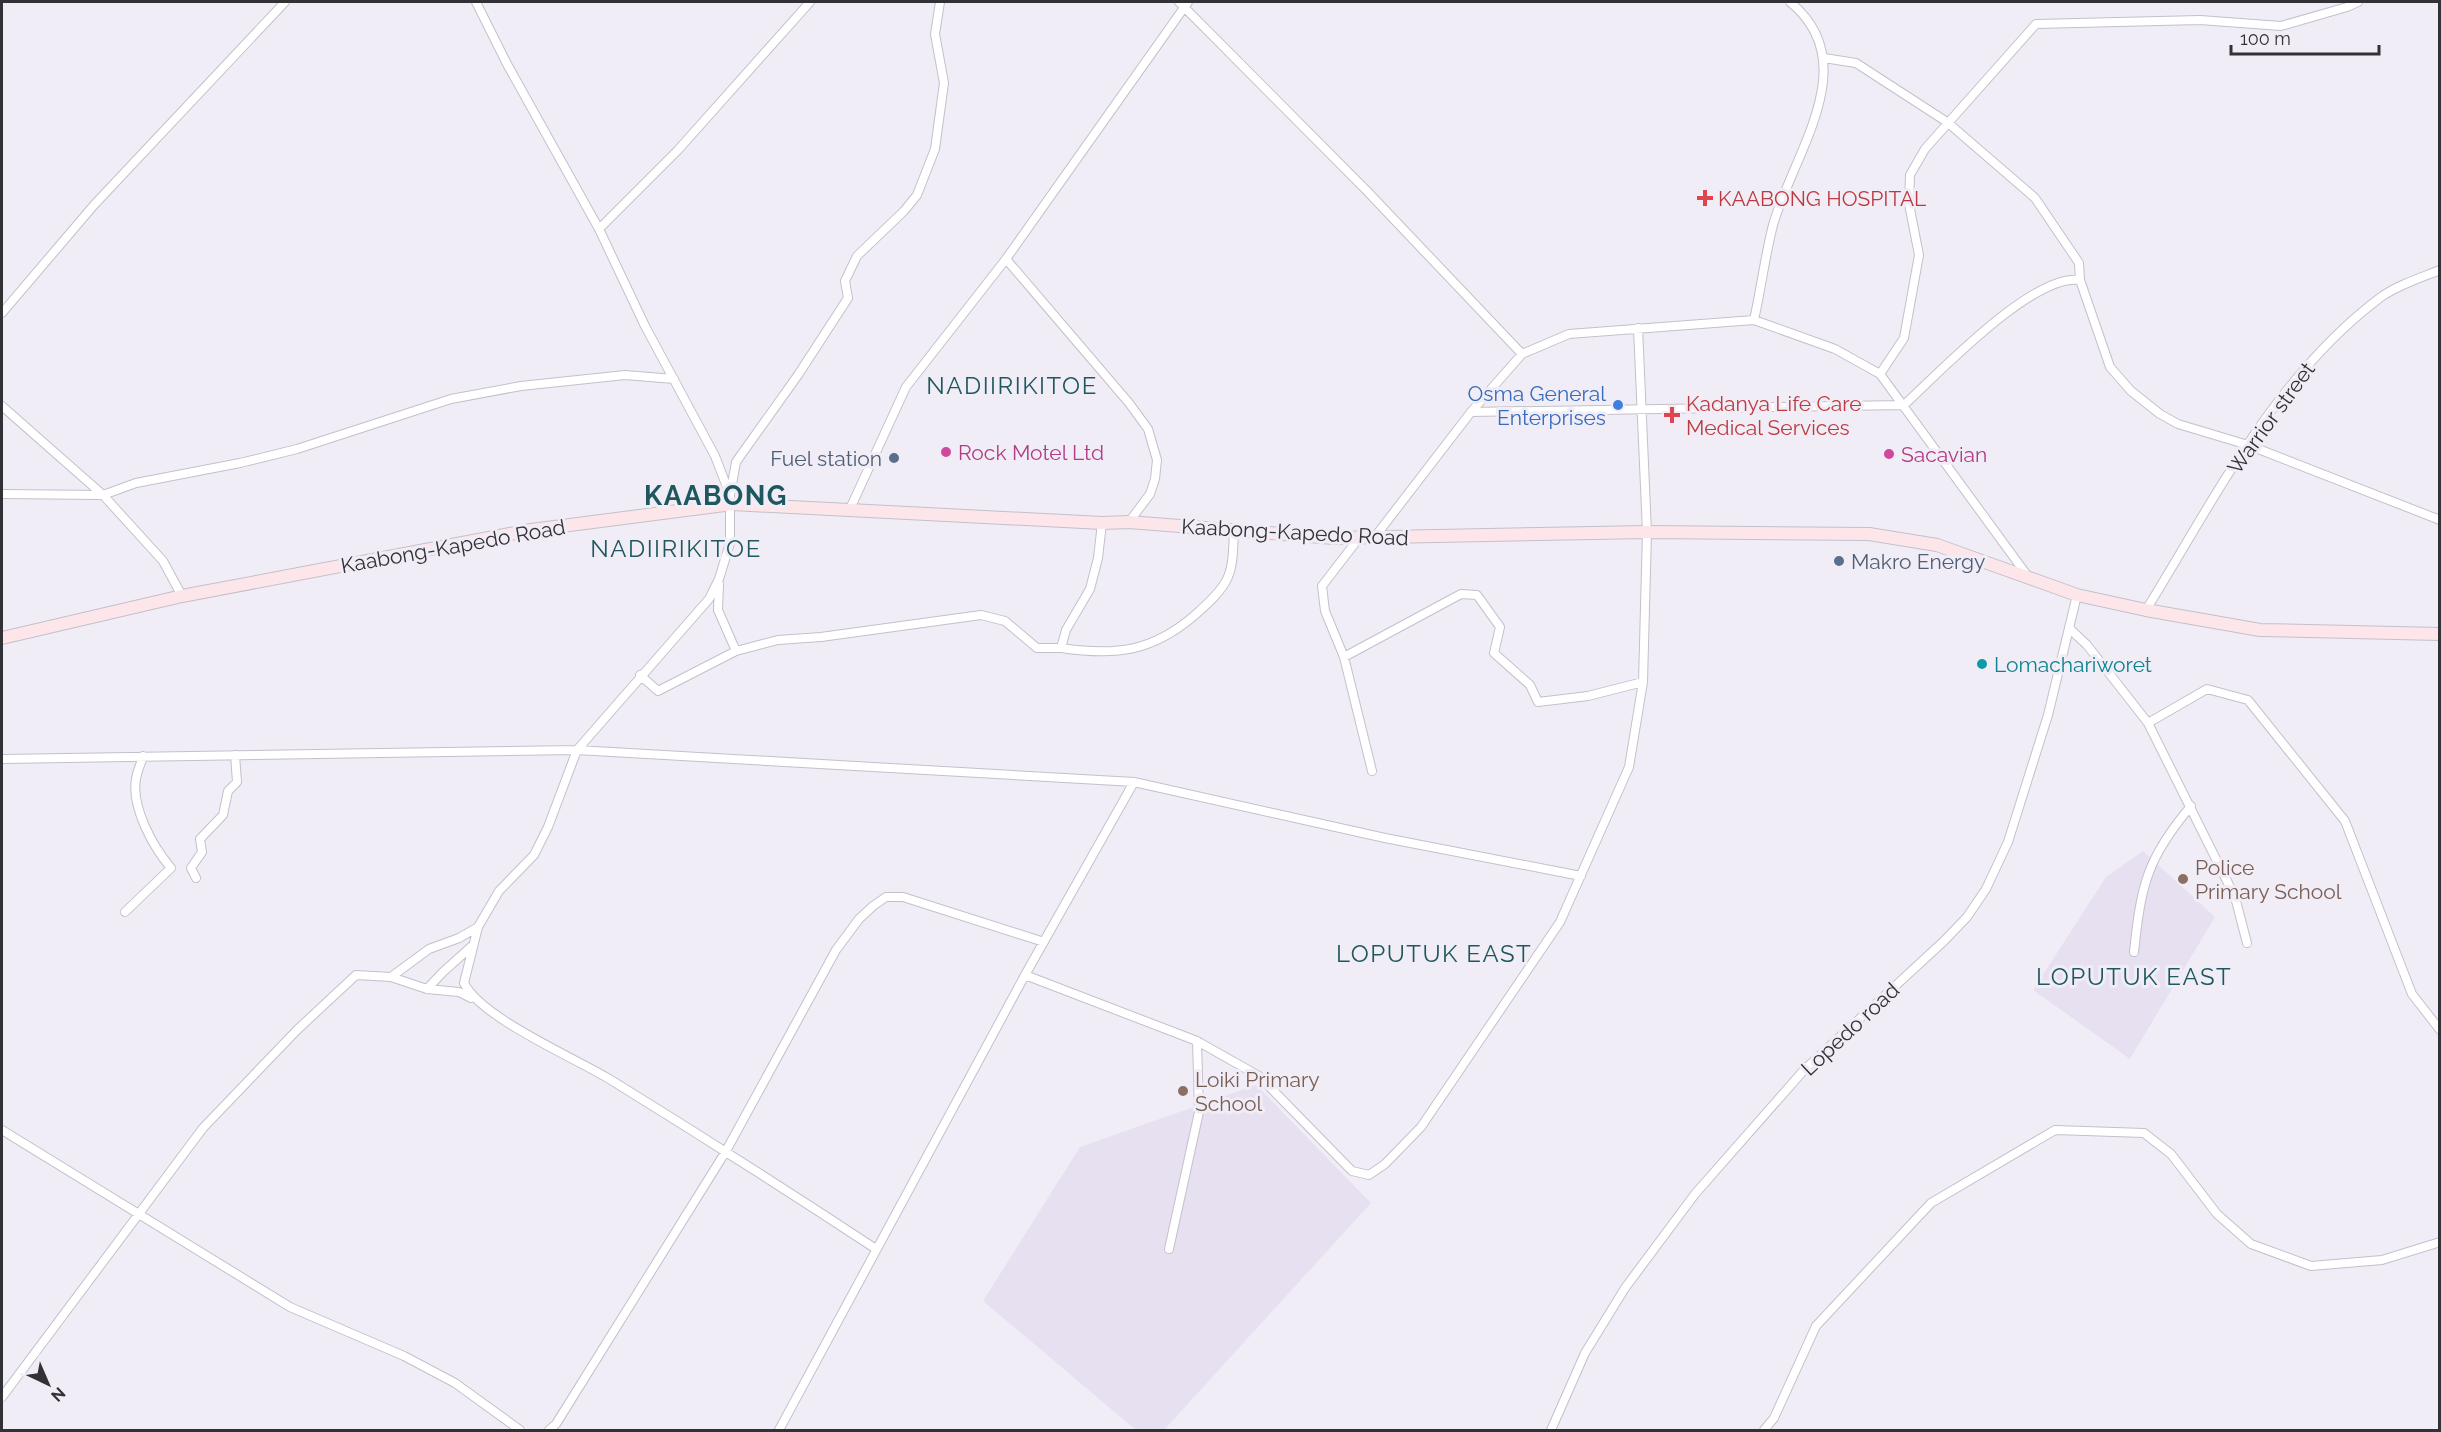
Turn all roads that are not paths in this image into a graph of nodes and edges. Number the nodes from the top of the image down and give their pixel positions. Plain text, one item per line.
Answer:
1 (285, 2) edge
2 (476, 2) edge
3 (810, 2) edge
4 (940, 2) edge
5 (1790, 2) edge
6 (2358, 2) edge
7 (1184, 3) edge
8 (1824, 58) junction
9 (1947, 122) junction
10 (599, 229) junction
11 (1006, 259) junction
12 (2439, 270) edge
13 (2080, 280) junction
14 (2, 313) edge
15 (1754, 320) junction
16 (1638, 328) junction
17 (1522, 354) junction
18 (1880, 374) junction
19 (674, 379) junction
20 (1904, 405) junction
21 (2, 406) edge
22 (1642, 408) junction
23 (1471, 412) junction
24 (2248, 444) junction
25 (2, 494) edge
26 (103, 495) junction
27 (731, 499) junction
28 (849, 511) junction
29 (2439, 520) edge
30 (1129, 522) junction
31 (1102, 523) junction
32 (1234, 531) junction
33 (1647, 532) junction
34 (1359, 538) junction
35 (1374, 538) junction
36 (719, 579) junction
37 (2029, 579) junction
38 (2077, 595) junction
39 (182, 596) junction
40 (2146, 610) junction
41 (2070, 629) junction
42 (2439, 634) edge
43 (2, 638) edge
44 (1061, 648) junction
45 (736, 651) junction
46 (1344, 657) junction
47 (640, 675) junction
48 (1643, 682) junction
49 (2148, 723) junction
50 (577, 750) junction
51 (235, 755) junction
52 (143, 756) junction
53 (2, 759) edge
54 (1372, 771) dead end
55 (1134, 782) junction
56 (2191, 806) junction
57 (1581, 876) junction
58 (196, 878) dead end
59 (125, 912) dead end
60 (478, 927) junction
61 (1044, 942) junction
62 (2247, 944) dead end
63 (473, 946) junction
64 (2134, 952) dead end
65 (1026, 975) junction
66 (391, 977) junction
67 (428, 989) junction
68 (474, 999) junction
69 (2439, 1030) edge
70 (1197, 1041) junction
71 (2, 1130) edge
72 (726, 1151) junction
73 (138, 1212) junction
74 (2439, 1242) edge
75 (876, 1249) junction
76 (1170, 1249) dead end
77 (2, 1397) edge
78 (520, 1431) edge
79 (549, 1431) edge
80 (779, 1431) edge
81 (1551, 1431) edge
82 (1764, 1431) edge

1 - 14 street
2 - 10 street
3 - 10 street
4 - 27 street
5 - 8 street
6 - 9 street
7 - 11 street
7 - 17 street
8 - 9 street
8 - 15 street
9 - 13 street
9 - 18 street
10 - 19 street
11 - 28 street
11 - 30 street
12 - 24 street, Warrior street
13 - 20 street
13 - 24 street
15 - 16 street
15 - 18 street
16 - 17 street
16 - 22 street
17 - 23 street
18 - 20 street
19 - 26 street
19 - 27 street
20 - 22 street
20 - 37 street
21 - 26 street
22 - 23 street
22 - 33 street
23 - 35 street
24 - 29 street
24 - 40 street, Warrior street
25 - 26 street
26 - 39 street
27 - 28 main road, Kaabong-Kapedo Road
27 - 36 street
27 - 39 main road, Kaabong-Kapedo Road
28 - 31 main road, Kaabong-Kapedo Road
30 - 31 main road, Kaabong-Kapedo Road
30 - 32 main road, Kaabong-Kapedo Road
31 - 44 street
32 - 34 main road, Kaabong-Kapedo Road
32 - 44 street
33 - 35 main road, Kaabong-Kapedo Road
33 - 37 main road, Kaabong-Kapedo Road
33 - 48 street
34 - 35 main road, Kaabong-Kapedo Road
34 - 46 street
36 - 45 street
36 - 47 street
37 - 38 main road, Kaabong-Kapedo Road
38 - 40 main road, Kaabong-Kapedo Road
38 - 41 street, Lopedo road
39 - 43 main road, Kaabong-Kapedo Road
40 - 42 main road, Kaabong-Kapedo Road
41 - 49 street
41 - 81 street, Lopedo road
44 - 45 street
45 - 47 street
46 - 48 street
46 - 54 street
47 - 50 street
48 - 57 street
49 - 56 street
49 - 69 street
50 - 51 street
50 - 55 street
50 - 60 street
51 - 52 street
51 - 58 street
52 - 53 street
52 - 59 street
55 - 57 street
55 - 61 street
56 - 62 street
56 - 64 street
57 - 70 street
60 - 63 street
60 - 66 street
61 - 65 street
61 - 72 street
63 - 67 street
63 - 68 street
65 - 70 street
65 - 75 street
66 - 67 street
66 - 73 street
67 - 68 street
68 - 72 street
70 - 76 street
71 - 73 street
72 - 75 street
72 - 79 street
73 - 77 street
73 - 78 street
74 - 82 street
75 - 80 street

